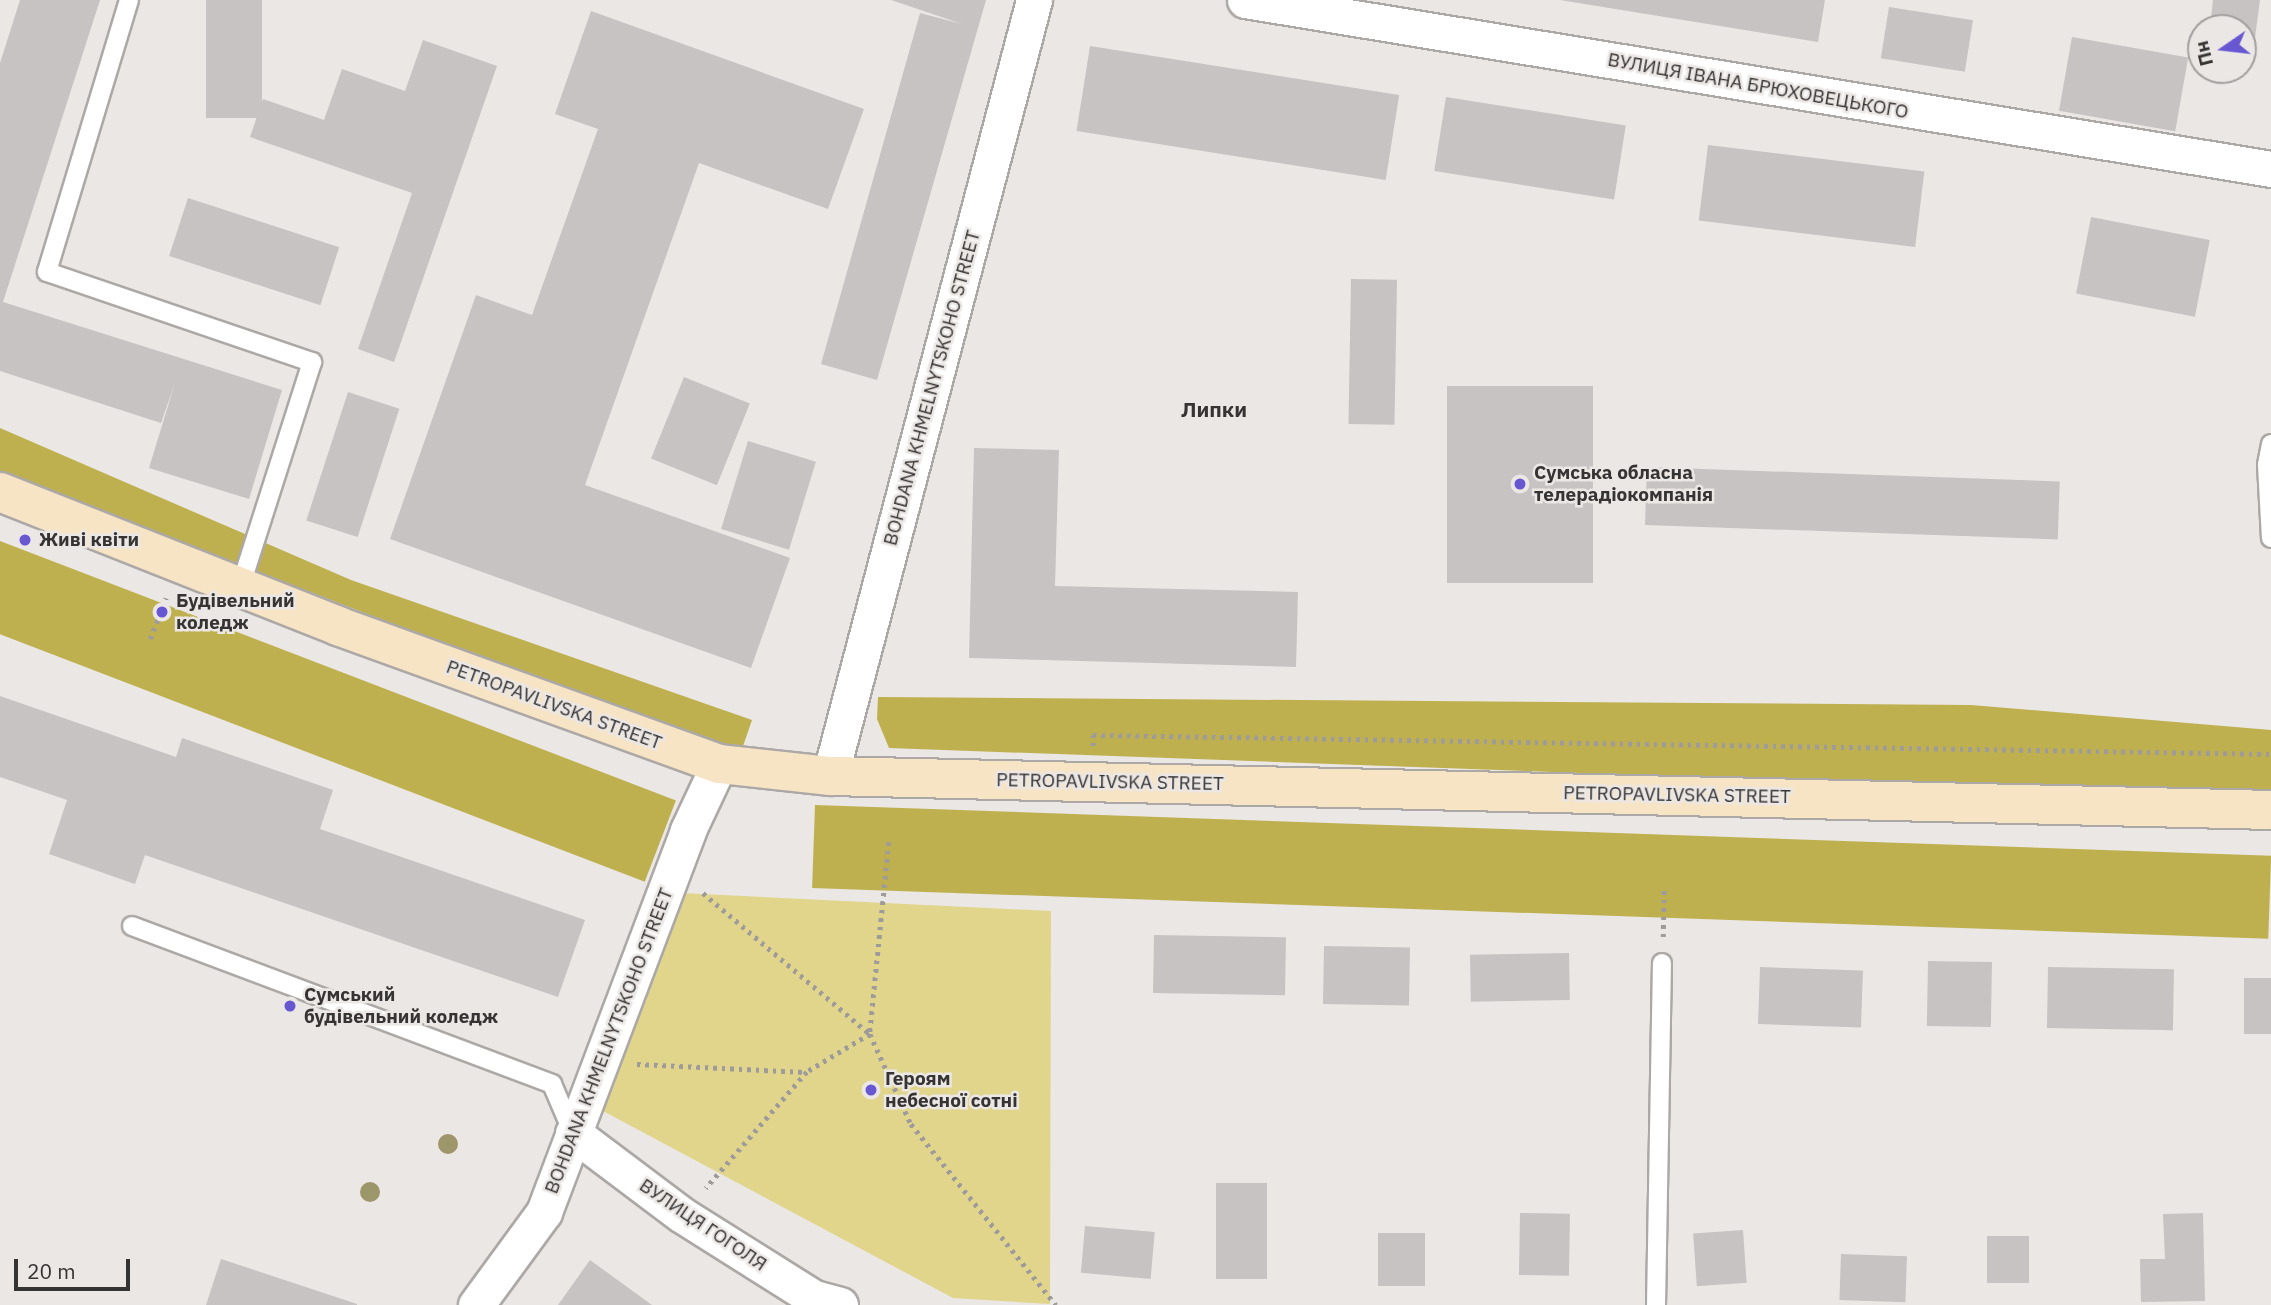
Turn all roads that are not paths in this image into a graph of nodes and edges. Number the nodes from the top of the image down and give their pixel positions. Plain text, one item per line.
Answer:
1 (129, 0) edge
2 (1034, 0) edge
3 (1245, 0) edge
4 (2271, 170) edge
5 (2271, 444) edge
6 (0, 492) edge
7 (2271, 538) edge
8 (240, 588) junction
9 (719, 764) junction
10 (830, 776) junction
11 (2271, 810) edge
12 (132, 926) dead end
13 (1662, 963) road end
14 (573, 1133) junction
15 (476, 1305) edge
16 (840, 1305) edge
17 (1656, 1305) edge

1 - 8 lane
2 - 10 street, BOHDANA KHMELNYTSKOHO STREET
3 - 4 street, ВУЛИЦЯ ІВАНА БРЮХОВЕЦЬКОГО
5 - 7 lane
6 - 8 main road, PETROPAVLIVSKA STREET
8 - 9 main road, PETROPAVLIVSKA STREET
9 - 10 main road, PETROPAVLIVSKA STREET
9 - 14 street, BOHDANA KHMELNYTSKOHO STREET
10 - 11 main road, PETROPAVLIVSKA STREET
12 - 14 lane
13 - 17 lane
14 - 15 street, BOHDANA KHMELNYTSKOHO STREET
14 - 16 street, ВУЛИЦЯ ГОГОЛЯ

